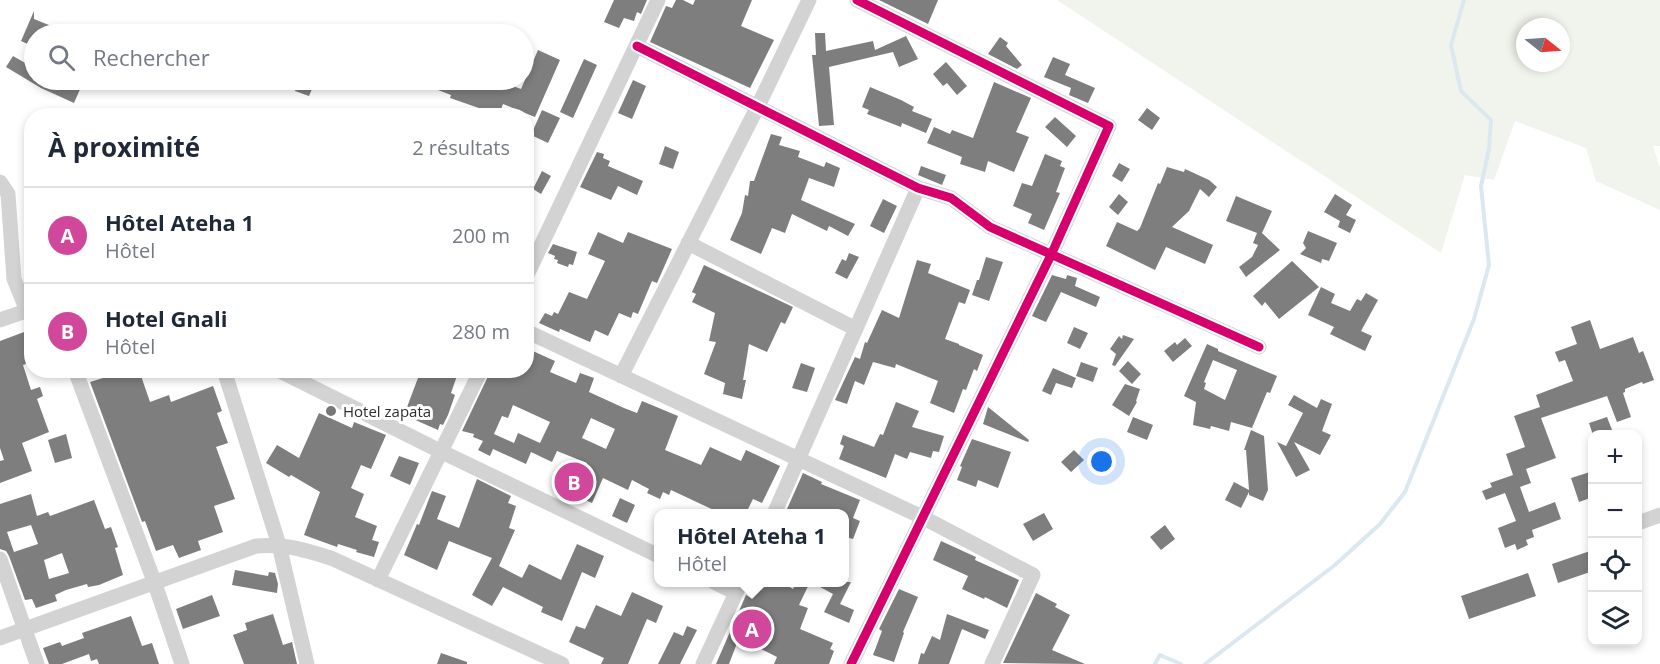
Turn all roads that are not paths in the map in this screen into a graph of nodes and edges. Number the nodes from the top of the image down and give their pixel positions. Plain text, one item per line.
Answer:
1 (658, 0) edge
2 (809, 0) edge
3 (857, 0) edge
4 (637, 46) junction
5 (758, 106) junction
6 (0, 182) edge
7 (918, 188) junction
8 (688, 243) junction
9 (1052, 255) junction
10 (534, 260) edge
11 (24, 300) edge
12 (24, 312) edge
13 (0, 320) edge
14 (856, 329) junction
15 (534, 335) edge
16 (1259, 347) dead end
17 (621, 376) junction
18 (78, 378) edge
19 (227, 378) edge
20 (294, 378) edge
21 (477, 378) edge
22 (440, 451) junction
23 (799, 460) junction
24 (776, 509) edge
25 (1660, 516) edge
26 (922, 517) junction
27 (1642, 522) edge
28 (279, 545) junction
29 (654, 554) edge
30 (0, 560) edge
31 (378, 580) junction
32 (154, 581) junction
33 (739, 588) edge
34 (26, 629) junction
35 (0, 639) edge
36 (533, 658) edge
37 (37, 664) edge
38 (182, 664) edge
39 (307, 664) edge
40 (562, 664) edge
41 (703, 664) edge
42 (851, 664) edge
43 (992, 664) edge

1 - 4 street
2 - 5 street
3 - 9 street
4 - 5 street
4 - 10 street
5 - 7 street
5 - 8 street
6 - 11 street
7 - 9 street
7 - 14 street
8 - 14 street
8 - 17 street
9 - 16 street
9 - 26 street
12 - 13 street
14 - 23 street
15 - 17 street
17 - 23 street
18 - 32 street
19 - 28 street
20 - 22 street
21 - 22 street
22 - 29 street
22 - 31 street
23 - 24 street
23 - 26 street
25 - 27 street
26 - 42 street
26 - 43 street
28 - 31 street
28 - 32 street
28 - 39 street
30 - 34 street
31 - 36 street
32 - 34 street
32 - 38 street
33 - 41 street
34 - 35 street
34 - 37 street
36 - 40 street

